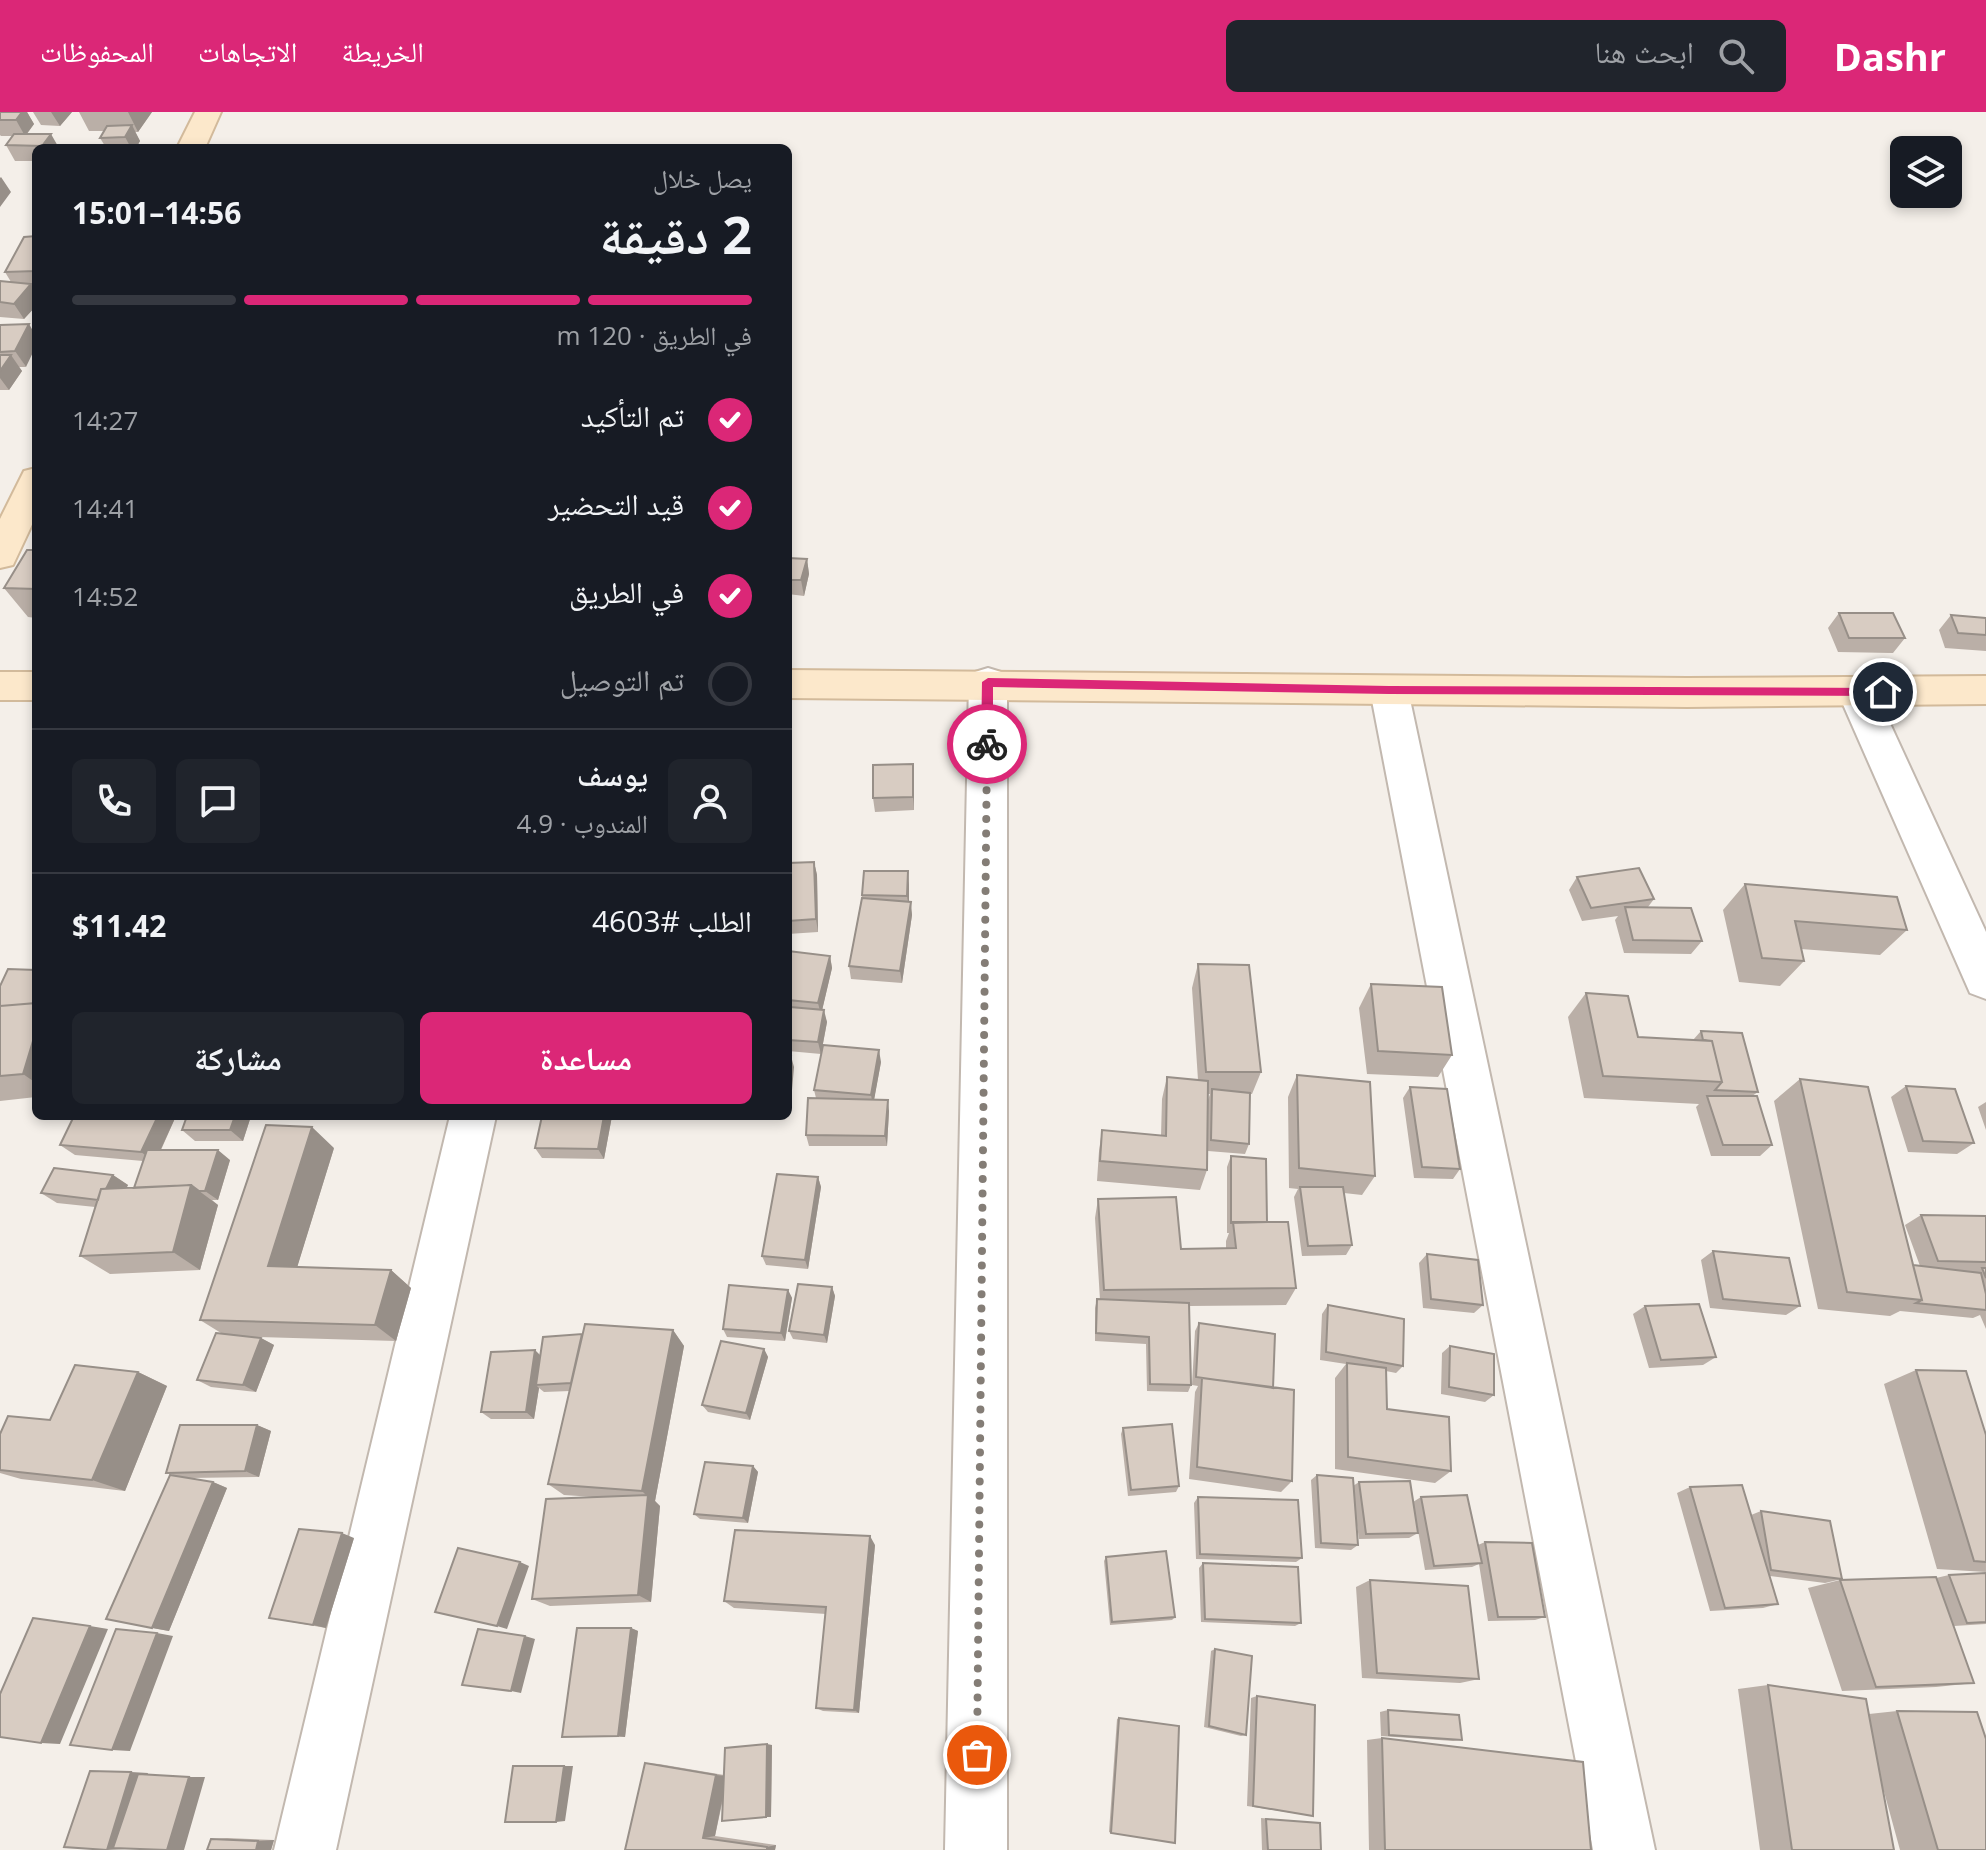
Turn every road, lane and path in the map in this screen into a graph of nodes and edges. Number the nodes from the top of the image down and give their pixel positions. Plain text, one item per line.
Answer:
1 (208, 112) edge
2 (193, 144) edge
3 (32, 488) edge
4 (0, 556) edge
5 (988, 682) junction
6 (792, 684) edge
7 (0, 686) edge
8 (32, 686) edge
9 (1389, 690) junction
10 (1986, 690) edge
11 (1857, 693) junction
12 (1986, 980) edge
13 (472, 1120) edge
14 (305, 1850) edge
15 (976, 1850) edge
16 (1624, 1850) edge

1 - 2 main road
3 - 4 main road
5 - 6 main road
5 - 9 main road
5 - 15 street
7 - 8 main road
9 - 11 main road
9 - 16 street
10 - 11 main road
11 - 12 street
13 - 14 street

